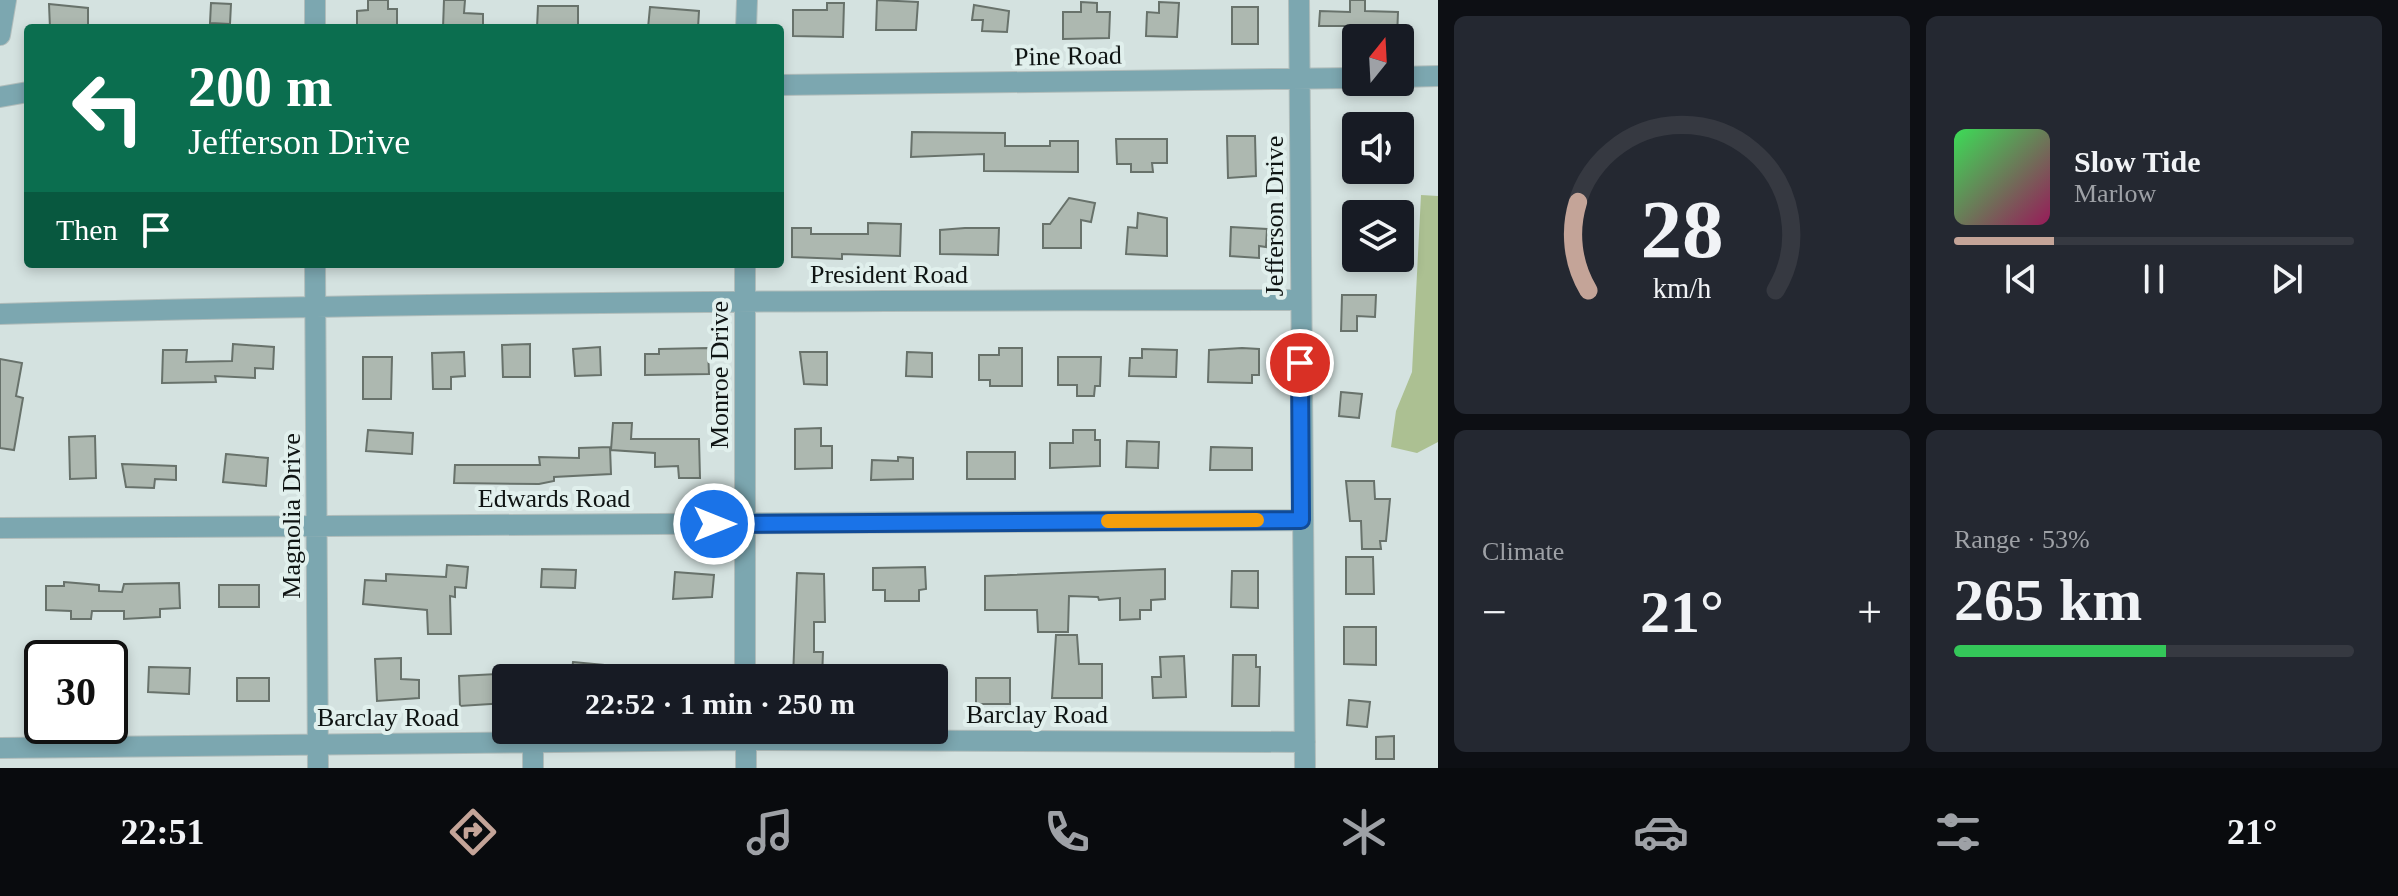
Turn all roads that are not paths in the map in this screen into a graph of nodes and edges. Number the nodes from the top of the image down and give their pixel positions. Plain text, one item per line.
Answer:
1 (6, 0) edge
2 (315, 0) edge
3 (747, 0) edge
4 (1299, 0) edge
5 (315, 24) edge
6 (746, 24) edge
7 (0, 35) edge
8 (1438, 76) edge
9 (1414, 77) edge
10 (1342, 78) edge
11 (1299, 79) junction
12 (784, 85) edge
13 (24, 93) edge
14 (0, 97) edge
15 (315, 268) edge
16 (745, 268) edge
17 (1299, 300) junction
18 (746, 301) junction
19 (316, 305) junction
20 (0, 314) edge
21 (1301, 520) junction
22 (745, 523) junction
23 (317, 525) junction
24 (0, 528) edge
25 (745, 664) edge
26 (948, 738) edge
27 (317, 742) junction
28 (1305, 742) junction
29 (492, 743) edge
30 (533, 744) edge
31 (746, 744) edge
32 (0, 748) edge
33 (318, 768) edge
34 (533, 768) edge
35 (746, 768) edge
36 (1305, 768) edge

1 - 7 street
2 - 5 street
3 - 6 street
4 - 11 street, Jefferson Drive
8 - 9 street
10 - 11 street, Pine Road
11 - 12 street, Pine Road
11 - 17 street, Jefferson Drive
13 - 14 street
15 - 19 street, Magnolia Drive
16 - 18 street, Monroe Drive
17 - 18 street, President Road
17 - 21 street, Jefferson Drive
18 - 19 street, President Road
18 - 22 street, Monroe Drive
19 - 20 street, President Road
19 - 23 street, Magnolia Drive
21 - 22 street, Edwards Road
21 - 28 street, Jefferson Drive
22 - 23 street, Edwards Road
22 - 25 street, Monroe Drive
23 - 24 street, Edwards Road
23 - 27 street, Magnolia Drive
26 - 28 street, Barclay Road
27 - 29 street, Barclay Road
27 - 32 street, Barclay Road
27 - 33 street, Magnolia Drive
28 - 36 street, Jefferson Drive
30 - 34 street
31 - 35 street

